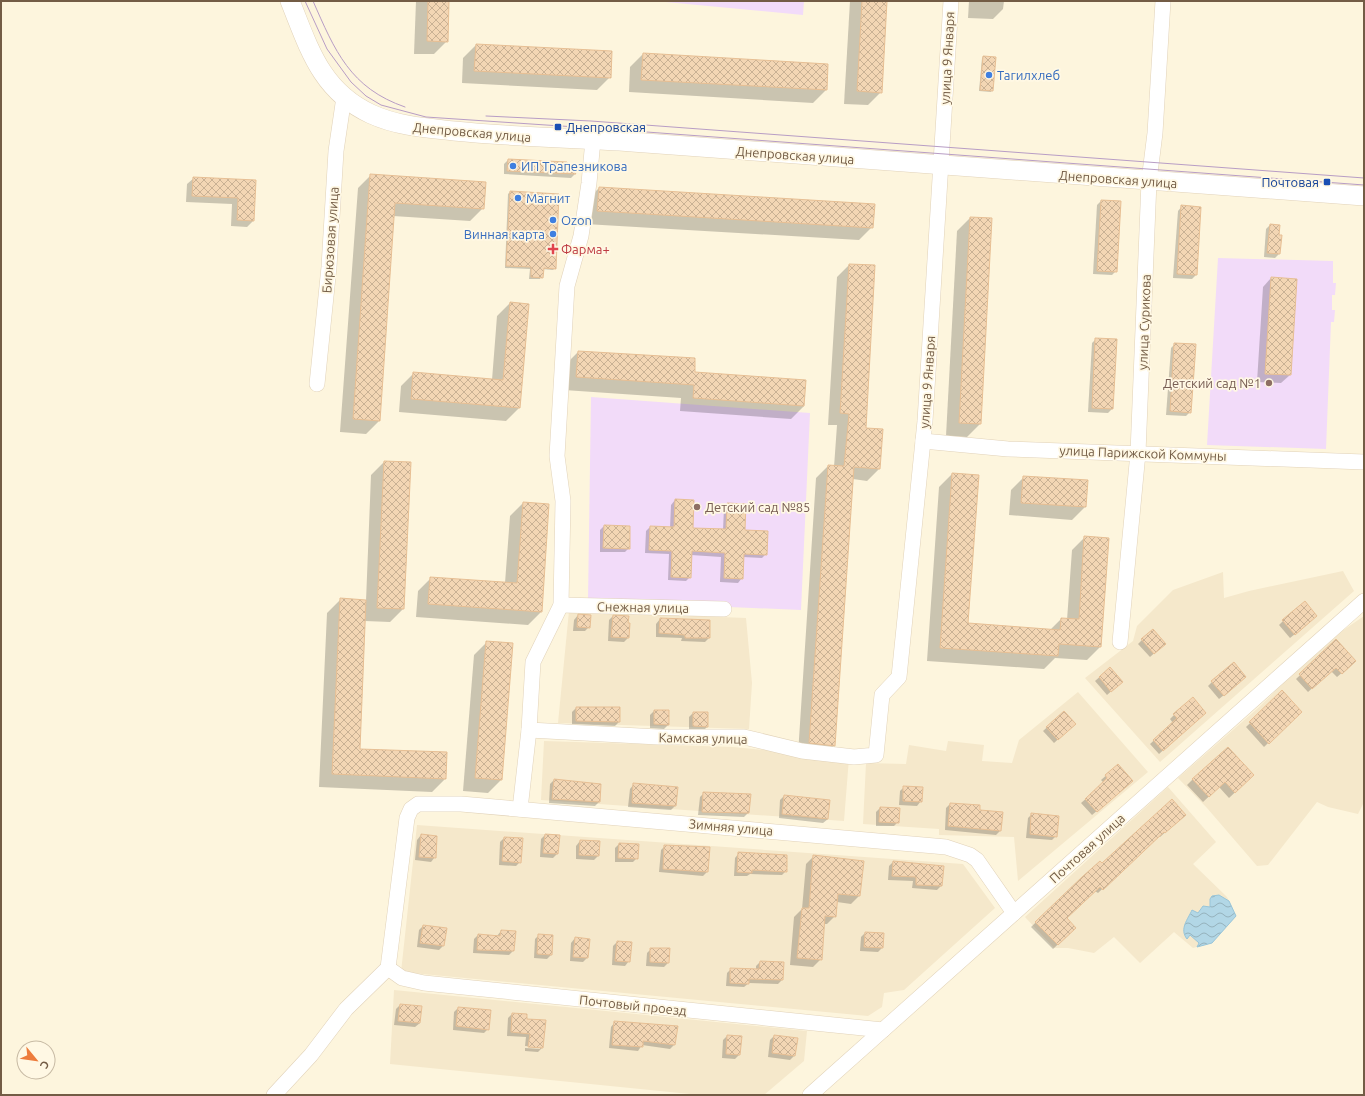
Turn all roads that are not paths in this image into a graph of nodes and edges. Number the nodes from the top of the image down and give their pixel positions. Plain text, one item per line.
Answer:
1 (290, 1) edge
2 (951, 1) edge
3 (1163, 1) edge
4 (344, 97) junction
5 (594, 140) junction
6 (941, 166) junction
7 (1149, 181) junction
8 (1364, 196) edge
9 (317, 384) dead end
10 (923, 441) junction
11 (1138, 453) junction
12 (1364, 462) edge
13 (1364, 601) edge
14 (561, 605) junction
15 (724, 609) dead end
16 (1120, 642) dead end
17 (529, 730) junction
18 (876, 755) joint
19 (520, 809) junction
20 (1014, 913) junction
21 (388, 968) junction
22 (883, 1030) junction
23 (274, 1095) edge
24 (810, 1095) edge

1 - 4 street, Днепровская улица
2 - 6 street, улица 9 Января
3 - 7 street, улица Сурикова
4 - 5 street, Днепровская улица
4 - 9 street, Бирюзовая улица
5 - 6 street, Днепровская улица
5 - 14 street
6 - 7 street, Днепровская улица
6 - 10 street, улица 9 Января
7 - 8 street, Днепровская улица
7 - 11 street, улица Сурикова
10 - 11 street, улица Парижской Коммуны
10 - 18 street, улица 9 Января
11 - 12 street, улица Парижской Коммуны
11 - 16 street, улица Сурикова
13 - 20 street, Почтовая улица
14 - 15 street, Снежная улица
14 - 17 street
17 - 18 street, Камская улица
17 - 19 street
19 - 20 street, Зимняя улица
19 - 21 street, Зимняя улица
20 - 22 street, Почтовая улица
21 - 22 street, Почтовый проезд
21 - 23 street
22 - 24 street, Почтовая улица

